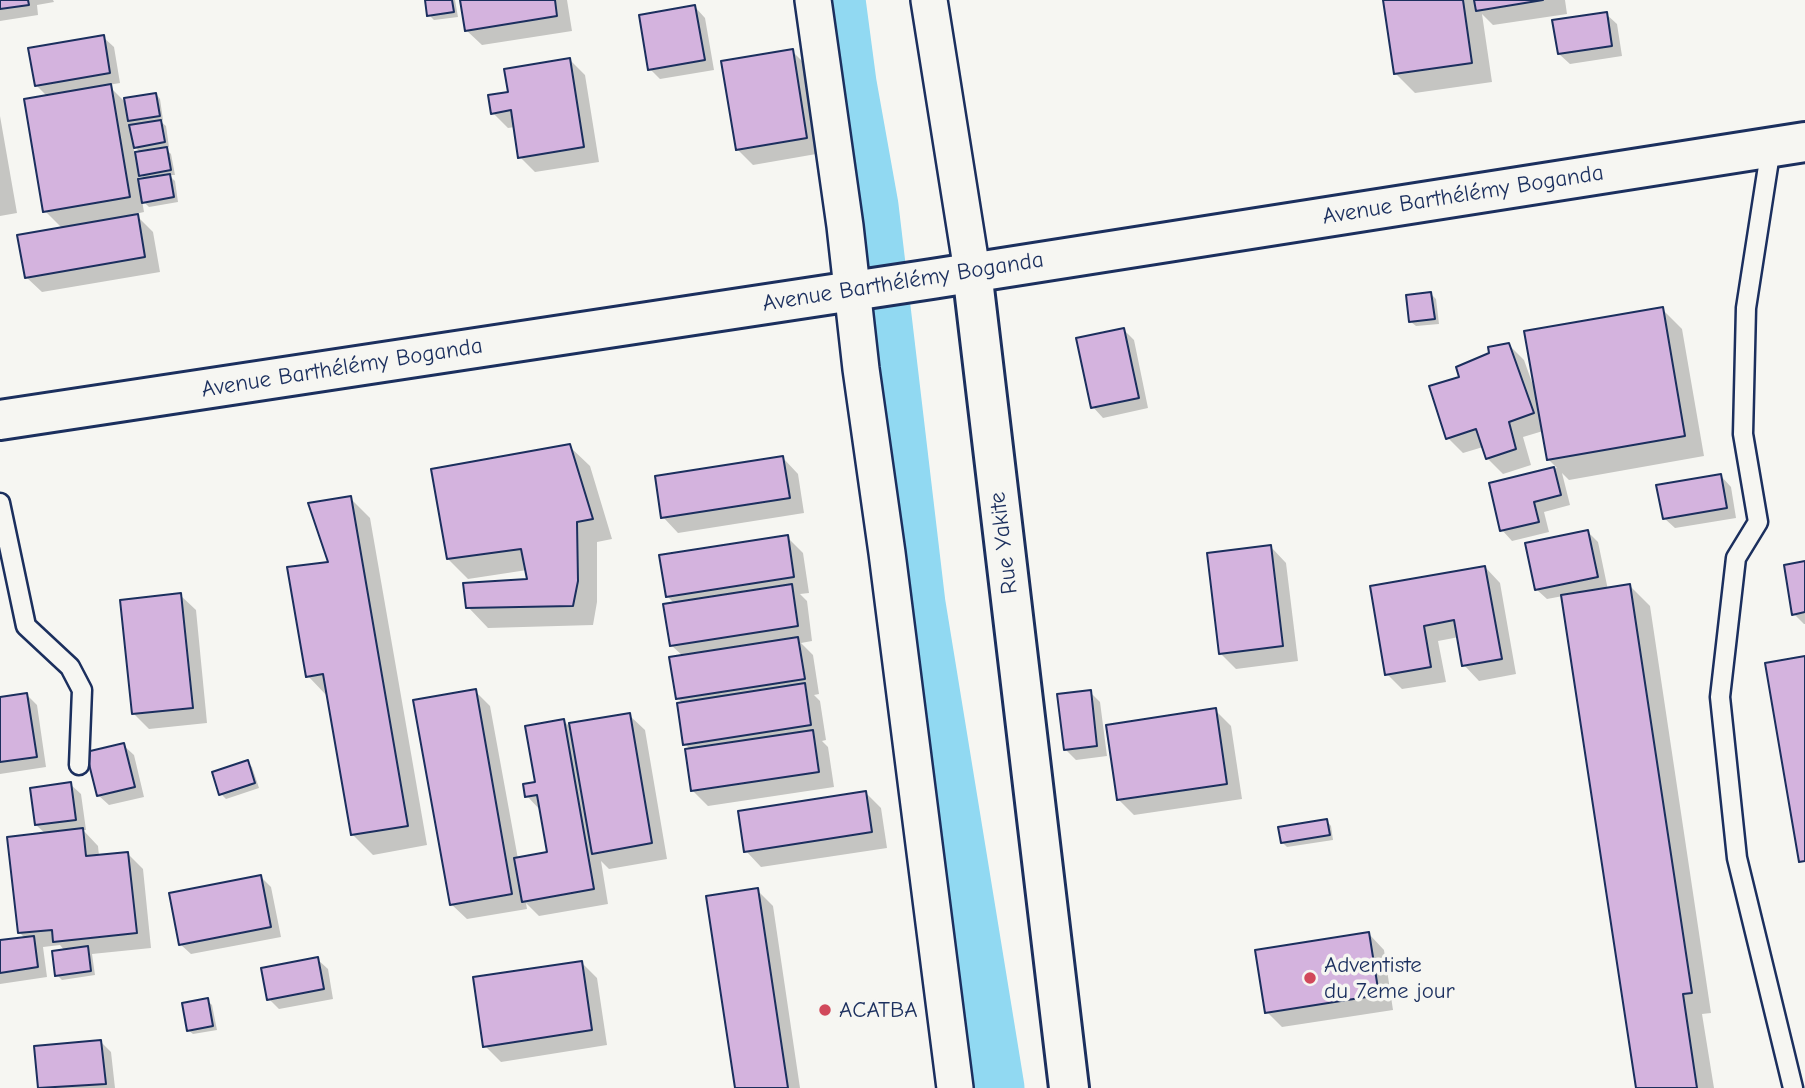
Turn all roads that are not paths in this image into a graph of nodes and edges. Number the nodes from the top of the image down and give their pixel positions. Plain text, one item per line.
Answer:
1 (813, 0) edge
2 (929, 0) edge
3 (1788, 144) edge
4 (972, 271) junction
5 (852, 289) junction
6 (0, 420) edge
7 (0, 503) edge
8 (79, 765) dead end
9 (955, 1088) edge
10 (1069, 1088) edge
11 (1793, 1088) edge

1 - 5 street
2 - 4 street, Rue Yakite
3 - 4 main road, Avenue Barthélémy Boganda
3 - 11 lane
4 - 5 main road, Avenue Barthélémy Boganda
4 - 10 main road, Rue Yakite
5 - 6 main road, Avenue Barthélémy Boganda
5 - 9 street
7 - 8 lane

